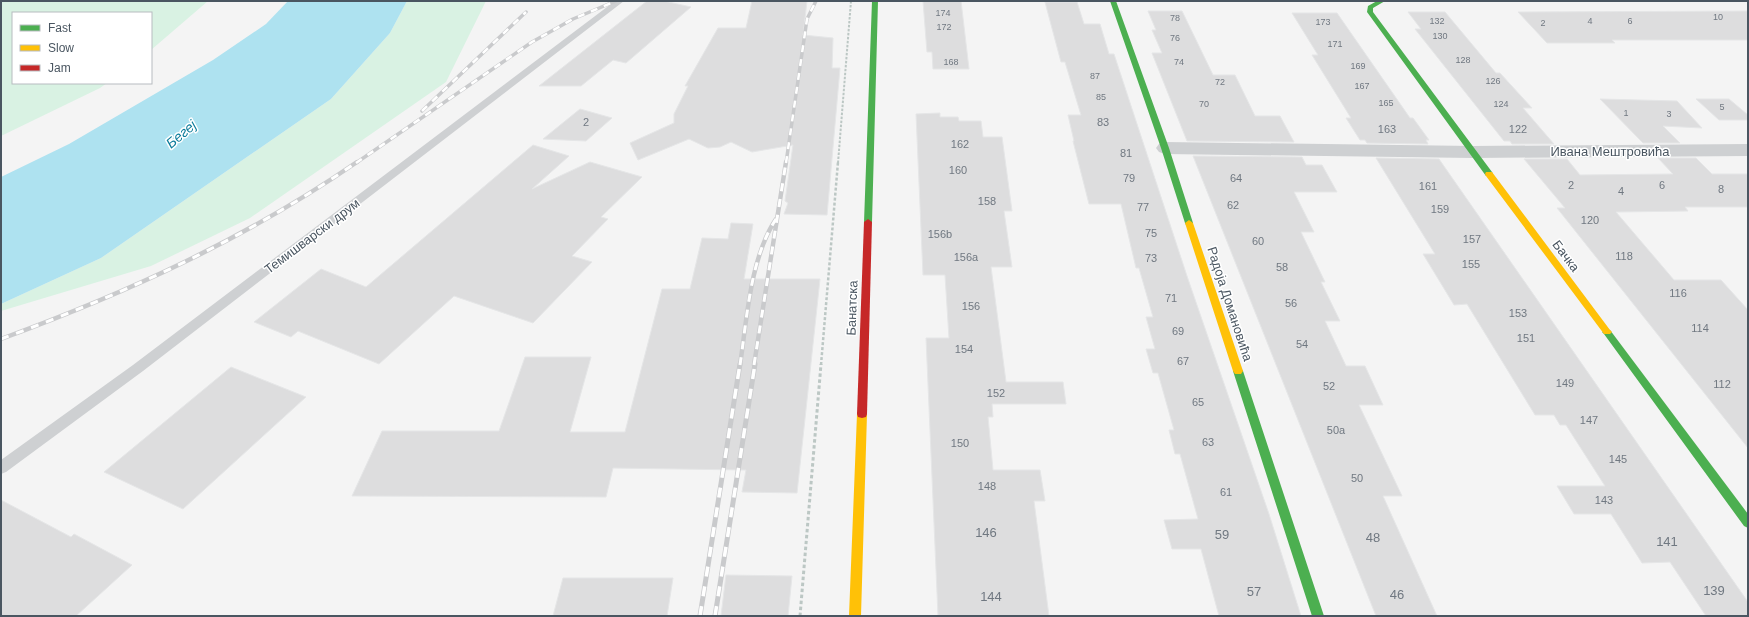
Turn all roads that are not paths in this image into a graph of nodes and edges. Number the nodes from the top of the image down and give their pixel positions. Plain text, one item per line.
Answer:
1 (620, 1) edge
2 (875, 1) edge
3 (1113, 1) edge
4 (1378, 2) edge
5 (1165, 148) junction
6 (1748, 150) edge
7 (1473, 152) junction
8 (1, 468) edge
9 (1748, 522) edge
10 (856, 616) edge
11 (1318, 616) edge

1 - 8 lane, Темишварски друм
2 - 10 street, Банатска
3 - 5 street, Радоја Домановића
4 - 7 street, Бачка
5 - 7 street, Ивана Мештровића
5 - 11 street, Радоја Домановића
6 - 7 street, Ивана Мештровића
7 - 9 street, Бачка

